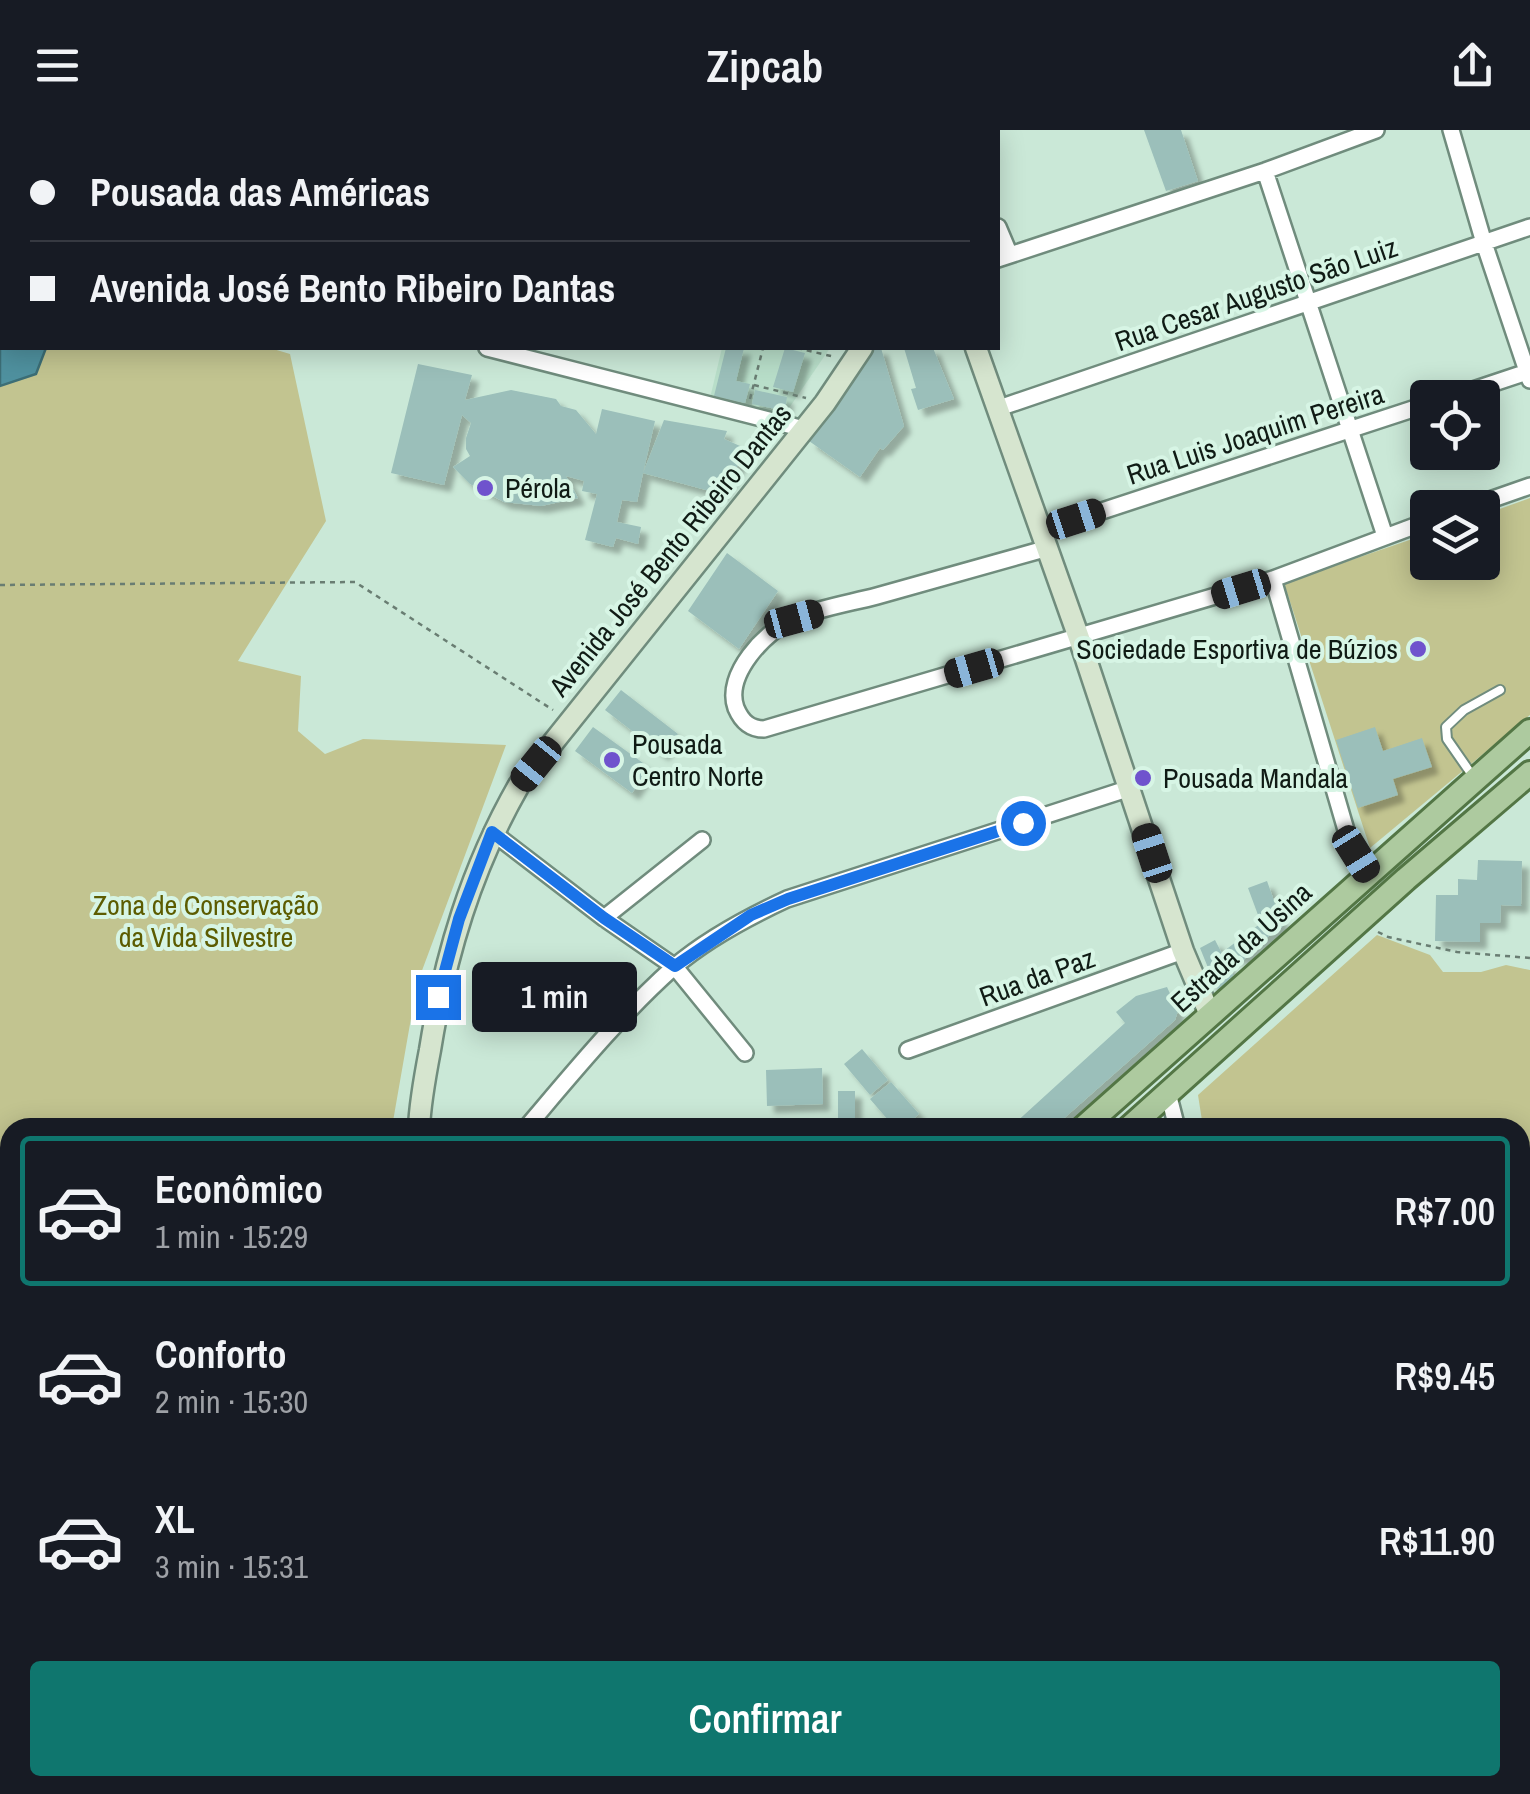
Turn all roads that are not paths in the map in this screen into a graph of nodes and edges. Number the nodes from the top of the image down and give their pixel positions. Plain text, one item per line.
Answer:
1 (1376, 130) edge
2 (1451, 130) edge
3 (1265, 170) junction
4 (1530, 228) edge
5 (1484, 243) junction
6 (1003, 256) edge
7 (1308, 302) junction
8 (501, 350) edge
9 (977, 350) edge
10 (858, 355) edge
11 (1529, 374) edge
12 (1500, 383) edge
13 (999, 408) junction
14 (1410, 410) edge
15 (804, 429) junction
16 (1352, 429) junction
17 (1530, 486) edge
18 (1500, 496) edge
19 (1410, 527) edge
20 (1385, 536) junction
21 (1044, 539) junction
22 (1274, 579) junction
23 (1079, 638) junction
24 (1500, 690) dead end
25 (1530, 731) edge
26 (1530, 774) edge
27 (1474, 779) junction
28 (1130, 788) junction
29 (492, 832) junction
30 (702, 840) dead end
31 (1368, 873) junction
32 (1335, 903) junction
33 (604, 918) junction
34 (1359, 921) junction
35 (1309, 927) junction
36 (1335, 943) junction
37 (1184, 950) junction
38 (675, 966) junction
39 (1210, 1015) junction
40 (908, 1050) dead end
41 (745, 1053) dead end
42 (1168, 1093) junction
43 (420, 1118) edge
44 (535, 1118) edge
45 (1094, 1118) edge
46 (1140, 1118) edge
47 (1175, 1118) edge

1 - 3 street
2 - 5 street
3 - 6 street
3 - 7 street
4 - 5 street, Rua Cesar Augusto São Luiz
5 - 7 street, Rua Cesar Augusto São Luiz
5 - 11 street
7 - 13 street, Rua Cesar Augusto São Luiz
7 - 16 street
8 - 15 street
9 - 13 street
10 - 15 street, Avenida José Bento Ribeiro Dantas
11 - 12 street
13 - 21 street
14 - 16 street, Rua Luis Joaquim Pereira
15 - 29 street, Avenida José Bento Ribeiro Dantas
16 - 20 street
16 - 21 street, Rua Luis Joaquim Pereira
17 - 18 street
19 - 20 street
20 - 22 street
21 - 23 street
21 - 23 street, Rua Luis Joaquim Pereira
22 - 23 street
22 - 31 street
23 - 28 street
24 - 27 lane
25 - 27 main road, Estrada da Usina
26 - 34 main road
27 - 31 main road, Estrada da Usina
28 - 37 street
28 - 38 street
29 - 33 street
29 - 43 street, Avenida José Bento Ribeiro Dantas
30 - 33 street
31 - 32 main road, Estrada da Usina
32 - 34 main road
32 - 35 main road, Estrada da Usina
33 - 38 street
34 - 36 main road
35 - 36 main road
35 - 39 main road, Estrada da Usina
36 - 42 main road
37 - 39 street
37 - 40 street, Rua da Paz
38 - 41 street
38 - 44 street
39 - 45 main road, Estrada da Usina
42 - 46 main road
42 - 47 street

